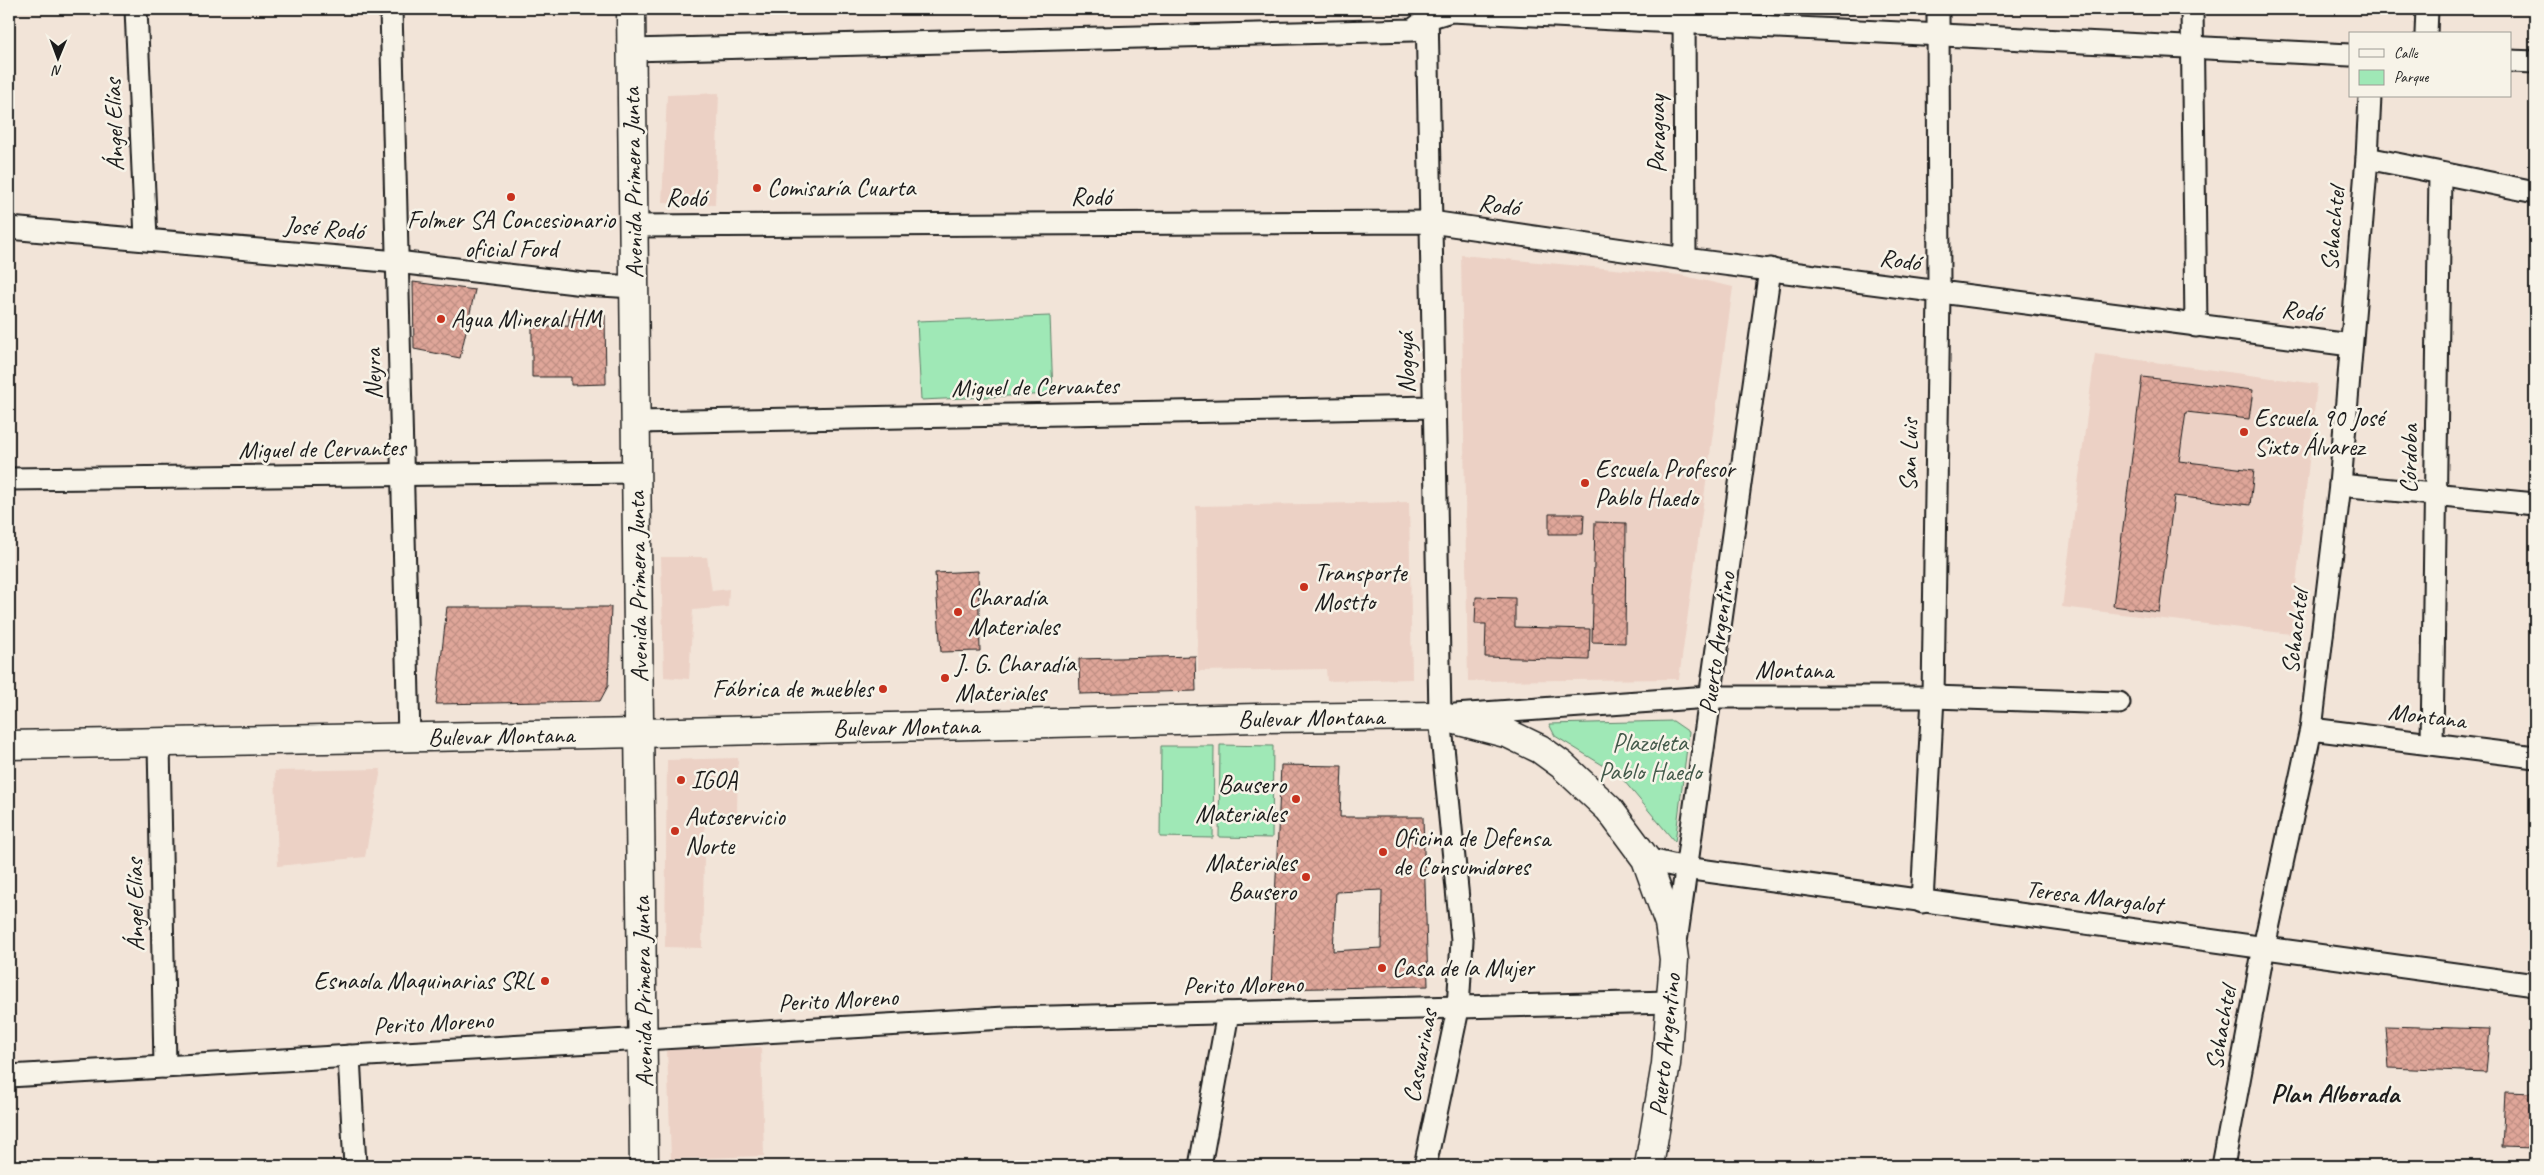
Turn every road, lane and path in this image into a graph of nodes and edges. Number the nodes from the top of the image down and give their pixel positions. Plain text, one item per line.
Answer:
1 (136, 9) edge
2 (391, 9) edge
3 (631, 9) edge
4 (1938, 9) edge
5 (2192, 9) edge
6 (2427, 9) edge
7 (1428, 13) edge
8 (1684, 15) edge
9 (2426, 32) edge
10 (1939, 35) junction
11 (2192, 46) junction
12 (631, 50) junction
13 (2349, 54) edge
14 (2512, 61) edge
15 (2535, 62) edge
16 (2370, 98) edge
17 (2367, 158) junction
18 (2440, 174) junction
19 (2535, 192) edge
20 (1431, 222) junction
21 (633, 226) junction
22 (9, 228) edge
23 (146, 239) junction
24 (1685, 259) junction
25 (397, 262) junction
26 (1770, 269) junction
27 (634, 287) junction
28 (1939, 293) junction
29 (2196, 326) junction
30 (2351, 345) junction
31 (1434, 407) junction
32 (636, 422) junction
33 (636, 472) junction
34 (402, 476) junction
35 (9, 479) edge
36 (2340, 485) junction
37 (2436, 494) junction
38 (2535, 504) edge
39 (1709, 697) junction
40 (1933, 697) junction
41 (2119, 703) dead end
42 (1440, 716) junction
43 (2311, 729) junction
44 (640, 733) junction
45 (409, 738) junction
46 (159, 743) junction
47 (2432, 744) junction
48 (9, 745) edge
49 (2535, 757) edge
50 (1646, 859) junction
51 (1685, 868) junction
52 (1922, 902) junction
53 (2264, 947) junction
54 (1674, 959) junction
55 (2535, 985) edge
56 (1670, 1002) junction
57 (1458, 1009) junction
58 (1228, 1013) junction
59 (644, 1038) junction
60 (349, 1056) junction
61 (165, 1067) junction
62 (9, 1076) edge
63 (355, 1166) edge
64 (644, 1166) edge
65 (1200, 1166) edge
66 (1425, 1166) edge
67 (1649, 1166) edge
68 (2223, 1166) edge

1 - 23 street, Ángel Elías
2 - 25 street, Neyra
3 - 12 main road, Avenida Primera Junta
4 - 10 street, San Luis
5 - 11 street
6 - 9 street
7 - 8 street
7 - 12 street
7 - 20 street, Nogoyá
8 - 10 street
8 - 24 street, Paraguay
10 - 11 street
10 - 28 street, San Luis
11 - 13 street
11 - 29 street
12 - 21 main road, Avenida Primera Junta
14 - 15 street
16 - 17 street, Schachtel
17 - 18 street
17 - 30 street, Schachtel
18 - 19 street
18 - 37 street, Córdoba
20 - 21 street, Rodó
20 - 24 street, Rodó
20 - 31 street, Nogoyá
21 - 27 main road, Avenida Primera Junta
22 - 23 street, José Rodó
23 - 25 street, José Rodó
24 - 26 street, Rodó
25 - 27 street, José Rodó
25 - 34 street, Neyra
26 - 28 street, Rodó
26 - 39 street, Puerto Argentino
27 - 32 main road, Avenida Primera Junta
28 - 29 street, Rodó
28 - 40 street, San Luis
29 - 30 street, Rodó
30 - 36 street, Schachtel
31 - 32 street, Miguel de Cervantes
31 - 42 street, Nogoyá
32 - 33 main road, Avenida Primera Junta
33 - 34 street, Miguel de Cervantes
33 - 44 main road, Avenida Primera Junta
34 - 35 street, Miguel de Cervantes
34 - 45 street, Neyra
36 - 37 street
36 - 43 street, Schachtel
37 - 38 street
37 - 47 street, Córdoba
39 - 40 street, Montana
39 - 42 street, Montana
39 - 51 street, Puerto Argentino
40 - 41 street, Montana
40 - 52 street, San Luis
42 - 44 main road, Bulevar Montana
42 - 50 main road, Bulevar Montana
42 - 57 street, Casuarinas
43 - 47 street, Montana
43 - 53 street, Schachtel
44 - 45 main road, Bulevar Montana
44 - 59 main road, Avenida Primera Junta
45 - 46 main road, Bulevar Montana
46 - 48 main road, Bulevar Montana
46 - 61 street, Ángel Elías
47 - 49 street, Montana
50 - 51 street, Teresa Margalot
50 - 54 main road, Bulevar Montana
51 - 52 street, Teresa Margalot
51 - 54 street, Puerto Argentino
52 - 53 street, Teresa Margalot
53 - 55 street, Teresa Margalot
53 - 68 street, Schachtel
54 - 56 main road, Puerto Argentino
56 - 57 street, Perito Moreno
56 - 67 main road, Puerto Argentino
57 - 58 street, Perito Moreno
57 - 66 street, Casuarinas
58 - 59 street, Perito Moreno
58 - 65 street
59 - 60 street, Perito Moreno
59 - 64 main road, Avenida Primera Junta
60 - 61 street, Perito Moreno
60 - 63 street
61 - 62 street, Perito Moreno

